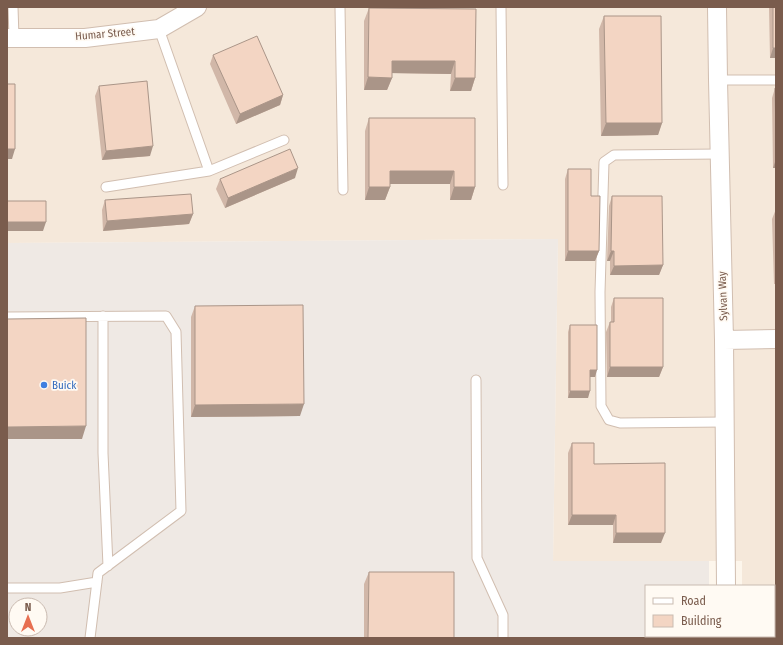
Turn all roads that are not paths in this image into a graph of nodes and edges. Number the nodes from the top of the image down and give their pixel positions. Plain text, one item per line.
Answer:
1 (13, 7) edge
2 (197, 7) edge
3 (340, 7) edge
4 (500, 7) edge
5 (717, 7) edge
6 (159, 29) junction
7 (10, 38) edge
8 (718, 80) junction
9 (776, 80) edge
10 (284, 140) dead end
11 (720, 154) junction
12 (209, 171) junction
13 (503, 185) dead end
14 (106, 187) dead end
15 (343, 190) dead end
16 (103, 316) junction
17 (7, 317) edge
18 (776, 339) edge
19 (724, 340) junction
20 (476, 380) dead end
21 (725, 422) junction
22 (108, 566) junction
23 (97, 582) junction
24 (726, 585) edge
25 (7, 588) edge
26 (90, 638) edge
27 (503, 638) edge

1 - 7 lane
2 - 6 street, Humar Street
3 - 15 lane
4 - 13 lane
5 - 8 street, Sylvan Way
6 - 7 street, Humar Street
6 - 12 lane
8 - 9 lane
8 - 11 street, Sylvan Way
10 - 12 lane
11 - 19 street, Sylvan Way
11 - 21 lane
12 - 14 lane
16 - 17 lane
16 - 22 lane
16 - 22 lane
18 - 19 street
19 - 21 street, Sylvan Way
20 - 27 lane
21 - 24 street, Sylvan Way
22 - 23 lane
23 - 25 lane
23 - 26 lane

